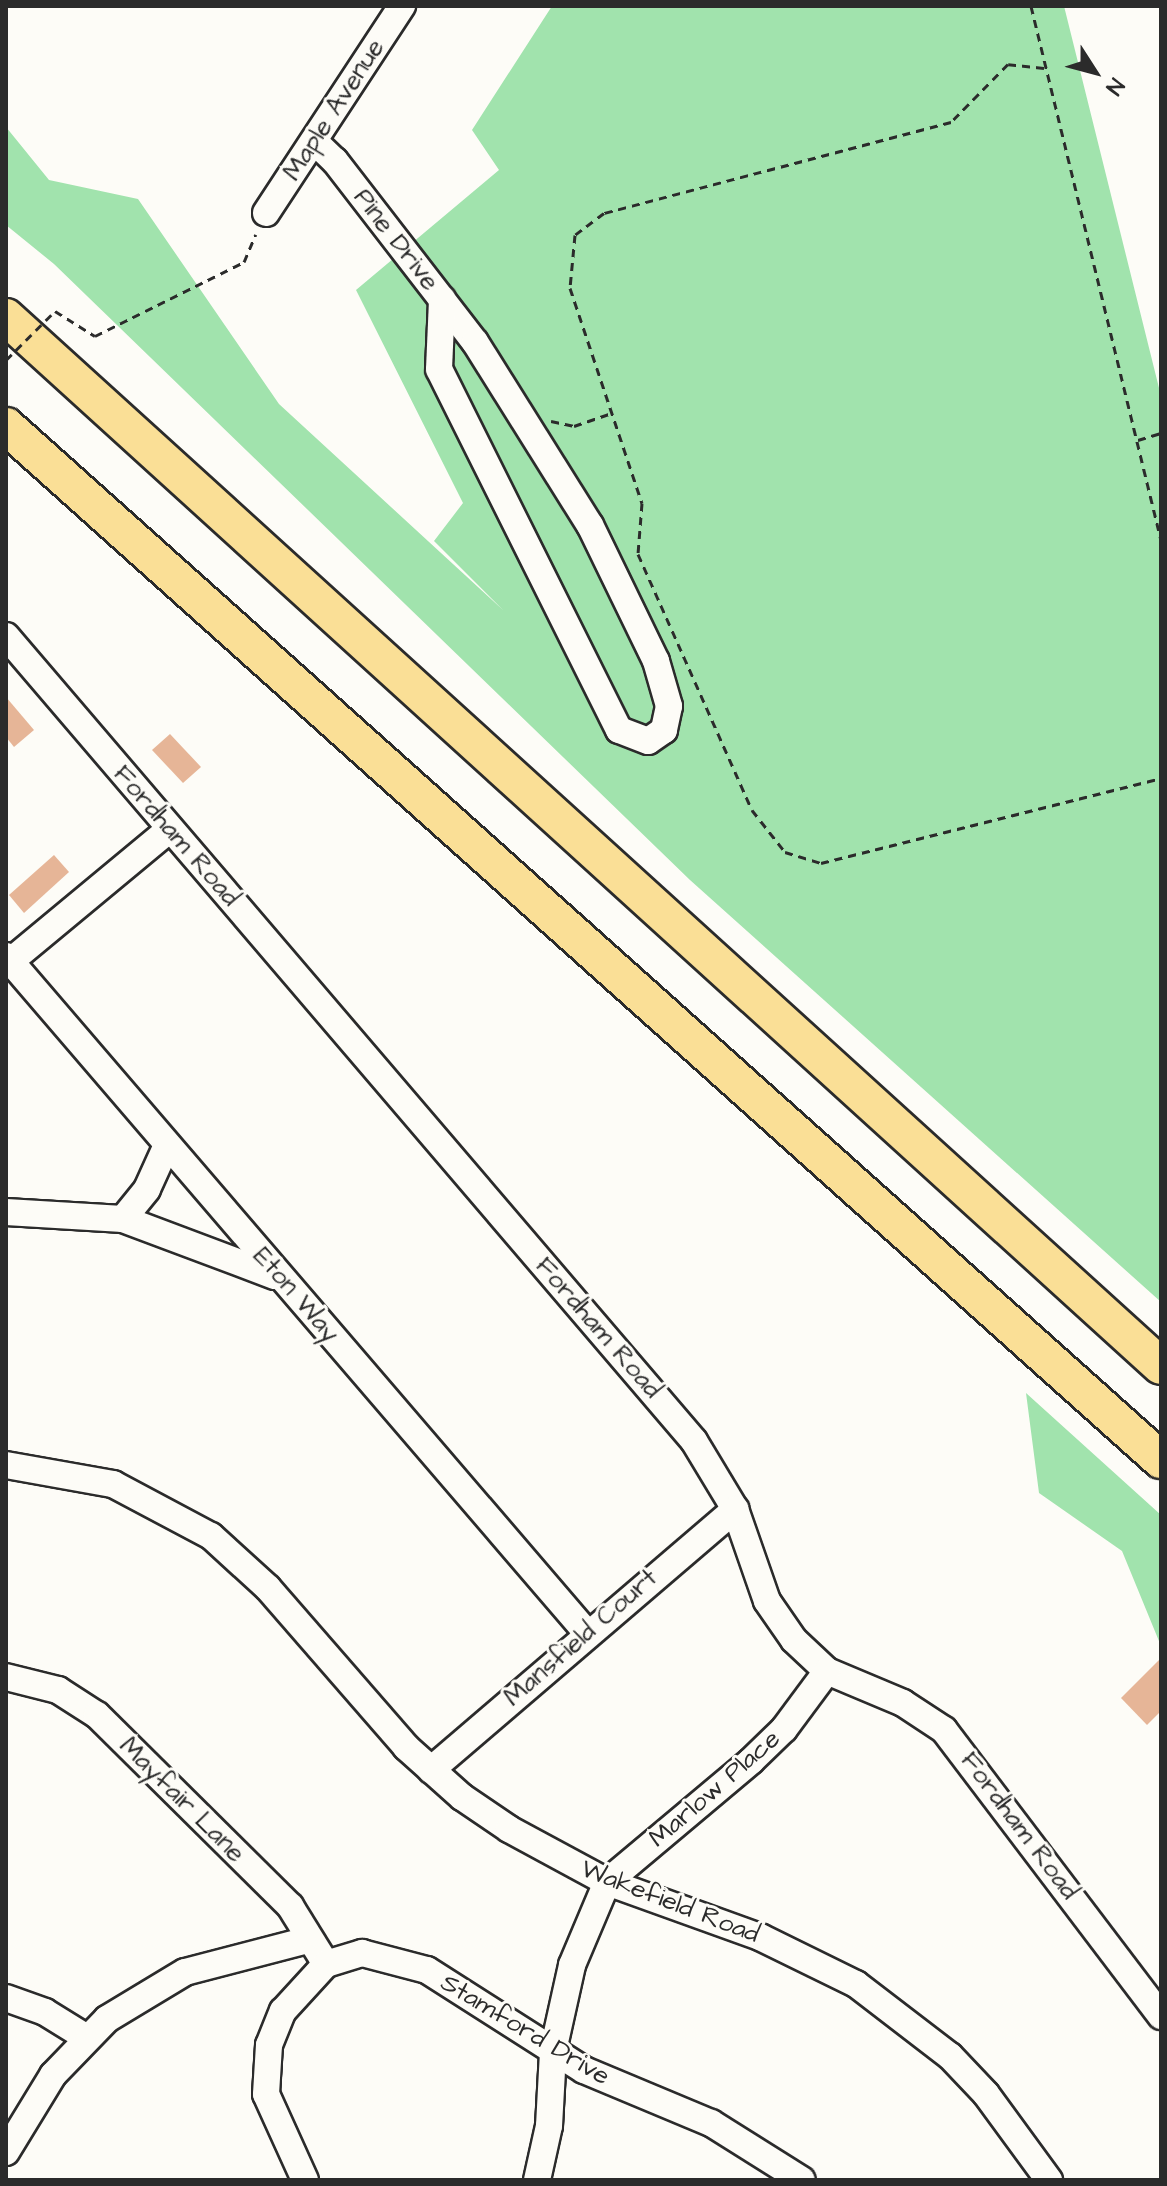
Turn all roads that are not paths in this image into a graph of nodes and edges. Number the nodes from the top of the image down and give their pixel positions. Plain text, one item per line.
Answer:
1 (402, 6) edge
2 (314, 141) junction
3 (266, 213) road end
4 (442, 299) junction
5 (6, 317) edge
6 (6, 426) edge
7 (6, 636) edge
8 (170, 829) junction
9 (8, 961) edge
10 (167, 1145) junction
11 (6, 1212) edge
12 (123, 1219) junction
13 (276, 1277) junction
14 (1161, 1366) edge
15 (1161, 1460) edge
16 (6, 1465) edge
17 (735, 1509) junction
18 (587, 1633) junction
19 (827, 1671) junction
20 (6, 1677) edge
21 (431, 1770) junction
22 (607, 1882) junction
23 (308, 1940) junction
24 (326, 1964) junction
25 (6, 1998) edge
26 (1161, 2016) edge
27 (87, 2038) junction
28 (553, 2051) junction
29 (6, 2152) edge
30 (305, 2180) edge
31 (537, 2180) edge
32 (802, 2180) edge
33 (1049, 2180) edge

1 - 2 street, Maple Avenue
2 - 3 street, Maple Avenue
2 - 4 street, Pine Drive
4 - 4 street, Pine Drive
5 - 14 highway
6 - 15 highway
7 - 8 street, Fordham Road
8 - 9 street
8 - 17 street, Fordham Road
9 - 10 street, Eton Way
10 - 12 street
10 - 13 street, Eton Way
11 - 12 street
12 - 13 street
13 - 18 street, Eton Way
16 - 21 street, Wakefield Road
17 - 18 street, Mansfield Court
17 - 19 street, Fordham Road
18 - 21 street, Mansfield Court
19 - 22 street, Marlow Place
19 - 26 street, Fordham Road
20 - 23 street, Mayfair Lane
21 - 22 street, Wakefield Road
22 - 28 street, Marlow Place
22 - 33 street, Wakefield Road
23 - 24 street, Mayfair Lane
23 - 27 street
24 - 28 street, Stamford Drive
24 - 30 street
25 - 27 street
27 - 29 street
28 - 31 street, Marlow Place
28 - 32 street, Stamford Drive

